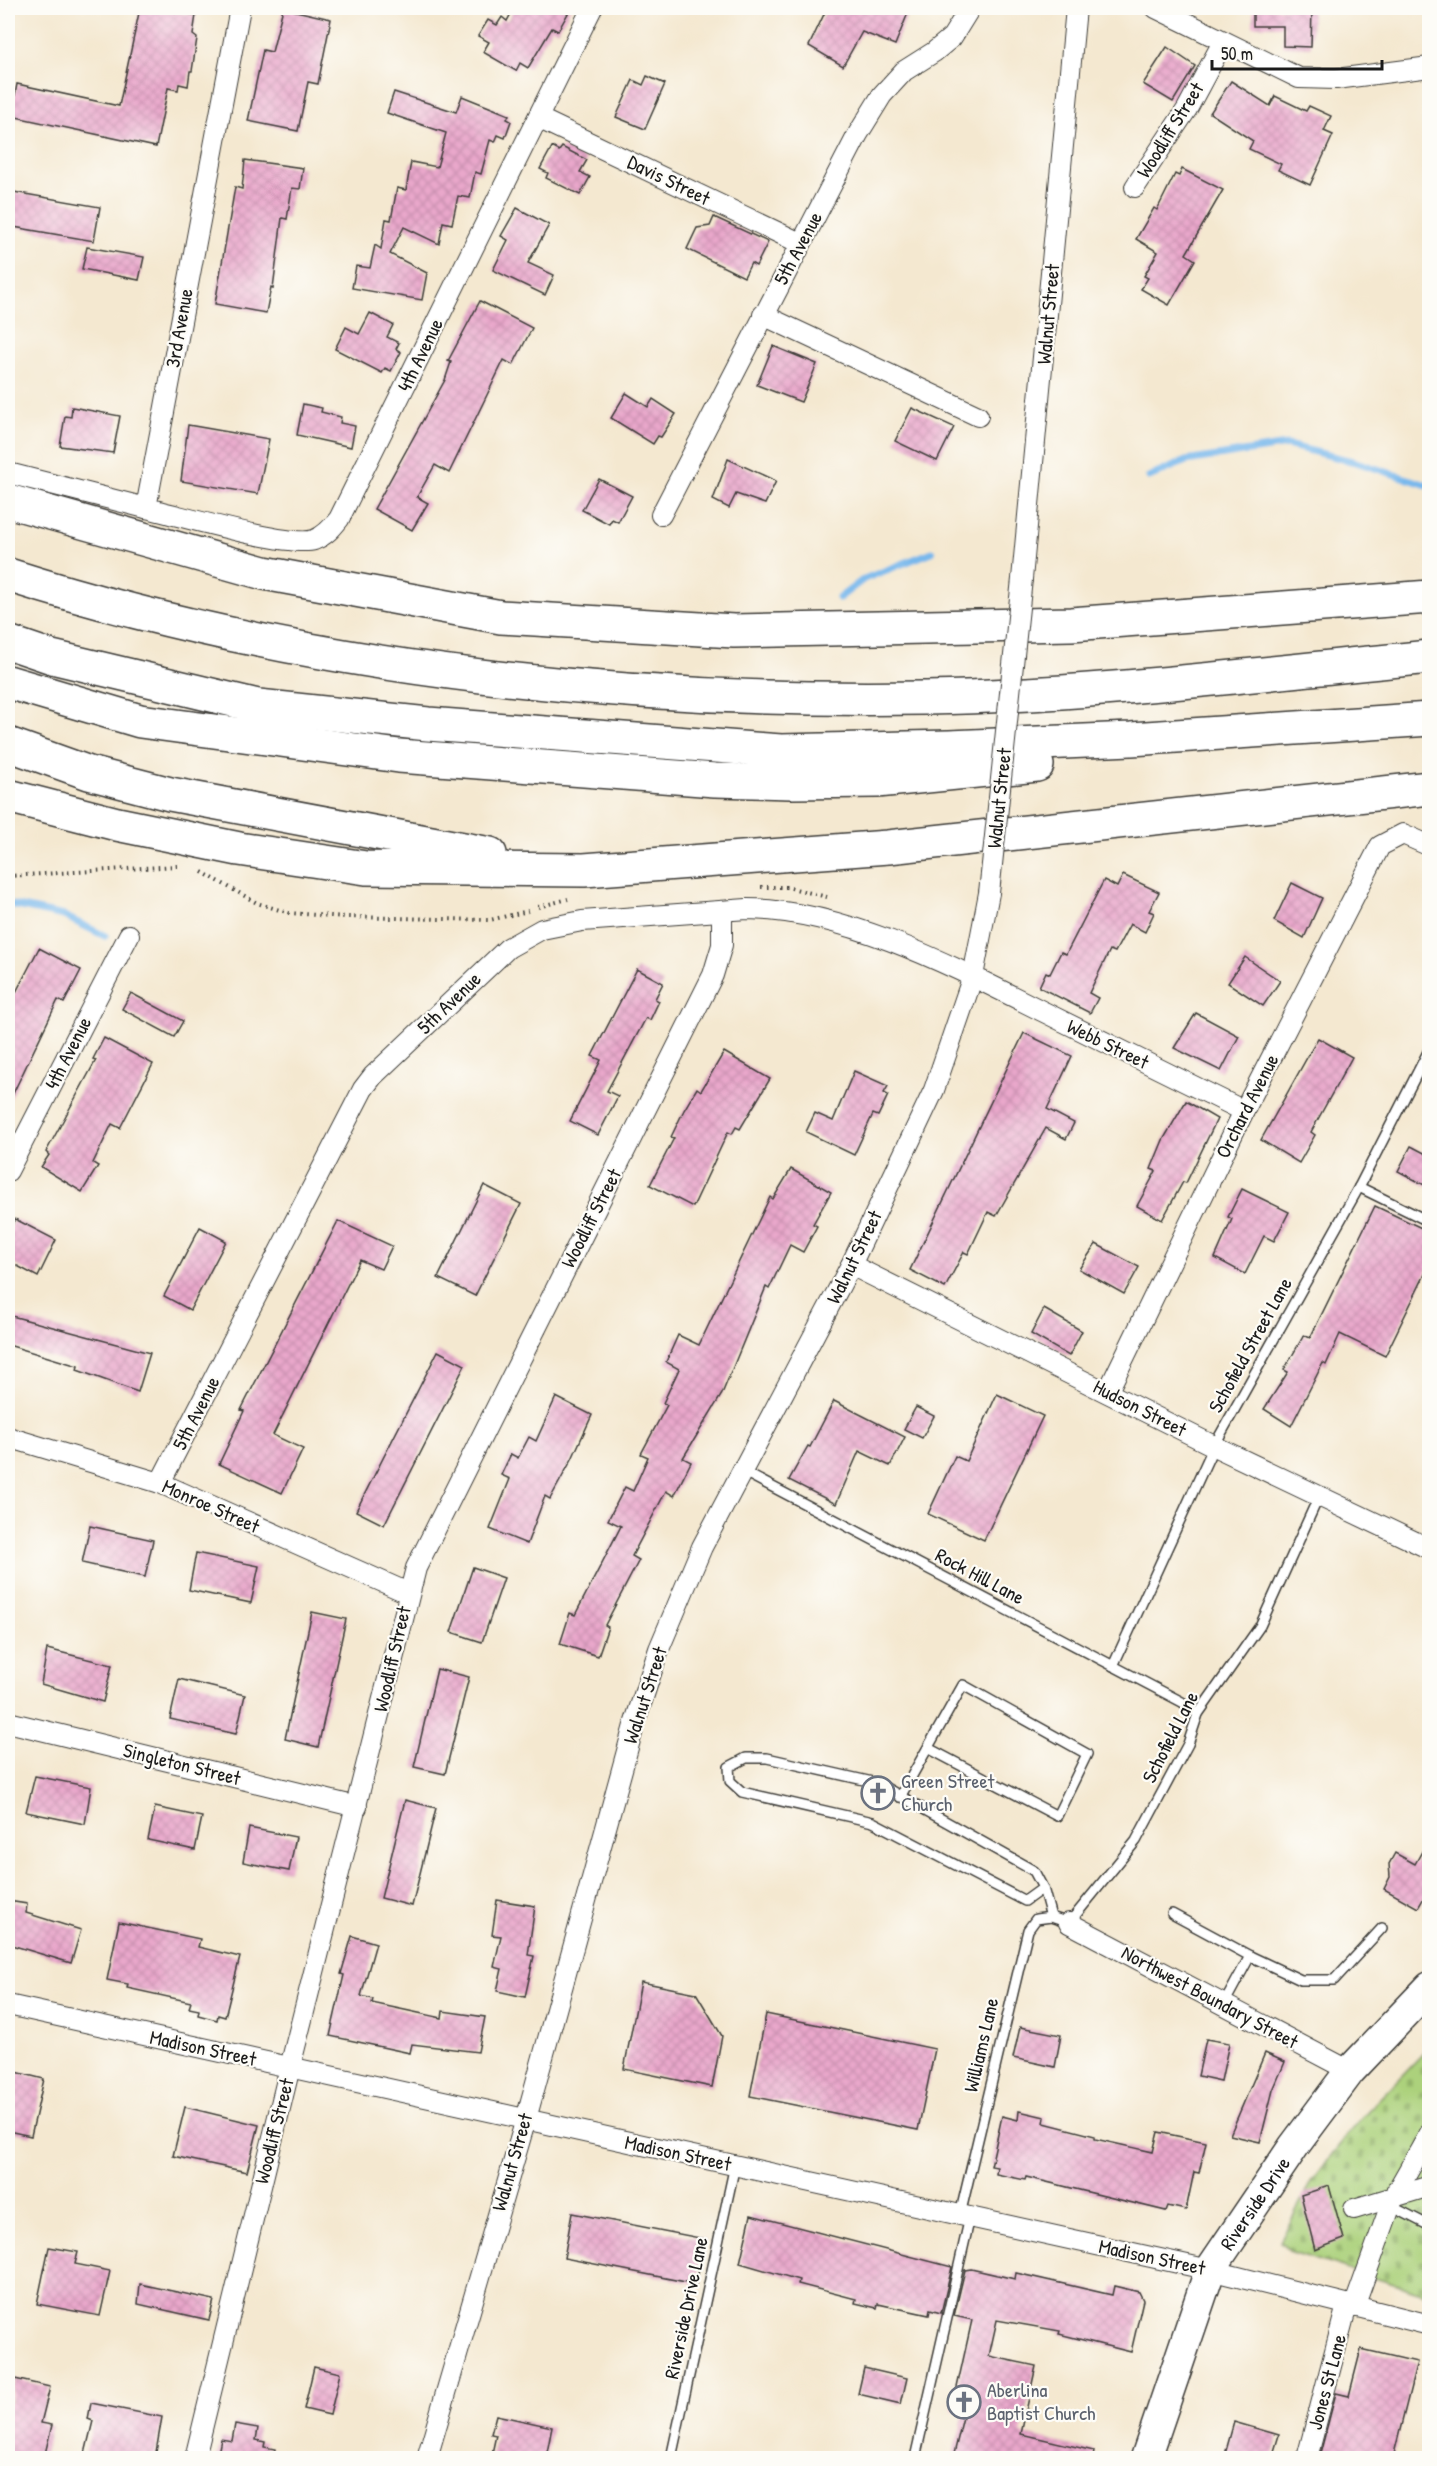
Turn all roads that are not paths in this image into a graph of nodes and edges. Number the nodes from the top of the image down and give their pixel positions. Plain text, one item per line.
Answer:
1 (240, 8) edge
2 (592, 8) edge
3 (970, 8) edge
4 (1076, 8) edge
5 (1156, 8) edge
6 (1223, 42) junction
7 (1430, 67) edge
8 (538, 118) junction
9 (1135, 187) dead end
10 (800, 243) junction
11 (763, 315) junction
12 (978, 416) dead end
13 (8, 473) edge
14 (8, 501) edge
15 (147, 508) junction
16 (8, 514) edge
17 (46, 514) junction
18 (661, 515) dead end
19 (8, 575) edge
20 (1430, 597) edge
21 (8, 642) edge
22 (1430, 657) edge
23 (8, 682) edge
24 (1430, 719) edge
25 (1131, 739) junction
26 (8, 744) edge
27 (1430, 788) edge
28 (8, 796) edge
29 (1430, 846) edge
30 (584, 870) junction
31 (722, 911) junction
32 (129, 935) dead end
33 (973, 976) junction
34 (1430, 1048) edge
35 (1244, 1111) junction
36 (8, 1171) edge
37 (1359, 1187) junction
38 (1430, 1222) edge
39 (851, 1265) junction
40 (1108, 1391) junction
41 (8, 1437) edge
42 (1214, 1446) junction
43 (744, 1472) junction
44 (160, 1483) junction
45 (1320, 1495) junction
46 (1430, 1549) edge
47 (408, 1593) junction
48 (1113, 1666) junction
49 (1198, 1714) junction
50 (8, 1722) edge
51 (928, 1748) junction
52 (900, 1797) junction
53 (357, 1807) junction
54 (1044, 1888) junction
55 (1172, 1914) dead end
56 (1060, 1920) junction
57 (1382, 1928) dead end
58 (1250, 1956) junction
59 (1430, 1987) edge
60 (1224, 2004) junction
61 (8, 2005) edge
62 (290, 2067) junction
63 (1350, 2071) junction
64 (525, 2119) junction
65 (1430, 2133) edge
66 (735, 2165) junction
67 (1430, 2186) edge
68 (1393, 2201) junction
69 (1354, 2209) dead end
70 (965, 2216) junction
71 (1430, 2226) edge
72 (1210, 2270) junction
73 (1351, 2306) junction
74 (1430, 2325) edge
75 (195, 2458) edge
76 (427, 2458) edge
77 (671, 2458) edge
78 (915, 2458) edge
79 (1146, 2458) edge
80 (1307, 2458) edge

1 - 15 street, 3rd Avenue
2 - 8 street, 4th Avenue
3 - 10 street, 5th Avenue
4 - 33 street, Walnut Street, bridge
5 - 6 street
6 - 7 street
6 - 9 street, Woodliff Street
8 - 10 street, Davis Street
8 - 15 street, 4th Avenue
10 - 11 street, 5th Avenue
11 - 12 street
11 - 18 street, 5th Avenue
13 - 15 street
14 - 17 highway
16 - 17 highway
17 - 20 highway
19 - 22 highway
21 - 25 highway
23 - 25 highway
24 - 25 highway
26 - 30 highway
27 - 30 highway
28 - 30 highway
29 - 35 street, Orchard Avenue
31 - 33 street, 5th Avenue
31 - 44 street, 5th Avenue
31 - 47 street, Woodliff Street
32 - 36 street, 4th Avenue
33 - 35 street, Webb Street
33 - 39 street, Walnut Street
34 - 37 lane, Schofield Street Lane
35 - 40 street, Orchard Avenue
37 - 38 lane
37 - 42 lane, Schofield Street Lane
39 - 40 street, Hudson Street
39 - 43 street, Walnut Street
40 - 42 street, Hudson Street
41 - 44 street, Monroe Street
42 - 45 street, Hudson Street
42 - 48 lane, Schofield Street Lane
43 - 48 lane, Rock Hill Lane
43 - 64 street, Walnut Street
44 - 47 street, Monroe Street
45 - 46 street, Hudson Street
45 - 49 lane, Schofield Lane
47 - 53 street, Woodliff Street
48 - 49 lane, Rock Hill Lane
49 - 56 lane, Schofield Lane
50 - 53 street, Singleton Street
51 - 51 lane
51 - 52 lane
52 - 54 lane
52 - 54 lane
53 - 62 street, Woodliff Street
54 - 56 lane
55 - 58 lane
56 - 60 street, Northwest Boundary Street
56 - 70 lane, Williams Lane
57 - 58 lane
58 - 60 lane
59 - 63 main road, Riverside Drive
60 - 63 street, Northwest Boundary Street
61 - 62 street, Madison Street
62 - 64 street, Madison Street
62 - 75 street, Woodliff Street
63 - 72 main road, Riverside Drive
64 - 66 street, Madison Street
64 - 76 street, Walnut Street
65 - 68 street, Jones St Lane
66 - 70 street, Madison Street
66 - 77 lane, Riverside Drive Lane
67 - 68 street
68 - 69 street
68 - 71 lane
68 - 73 street, Jones St Lane
70 - 72 street, Madison Street
70 - 78 lane, Williams Lane
72 - 73 street, Madison Street
72 - 79 main road, Riverside Drive
73 - 74 street, Madison Street
73 - 80 street, Jones St Lane

